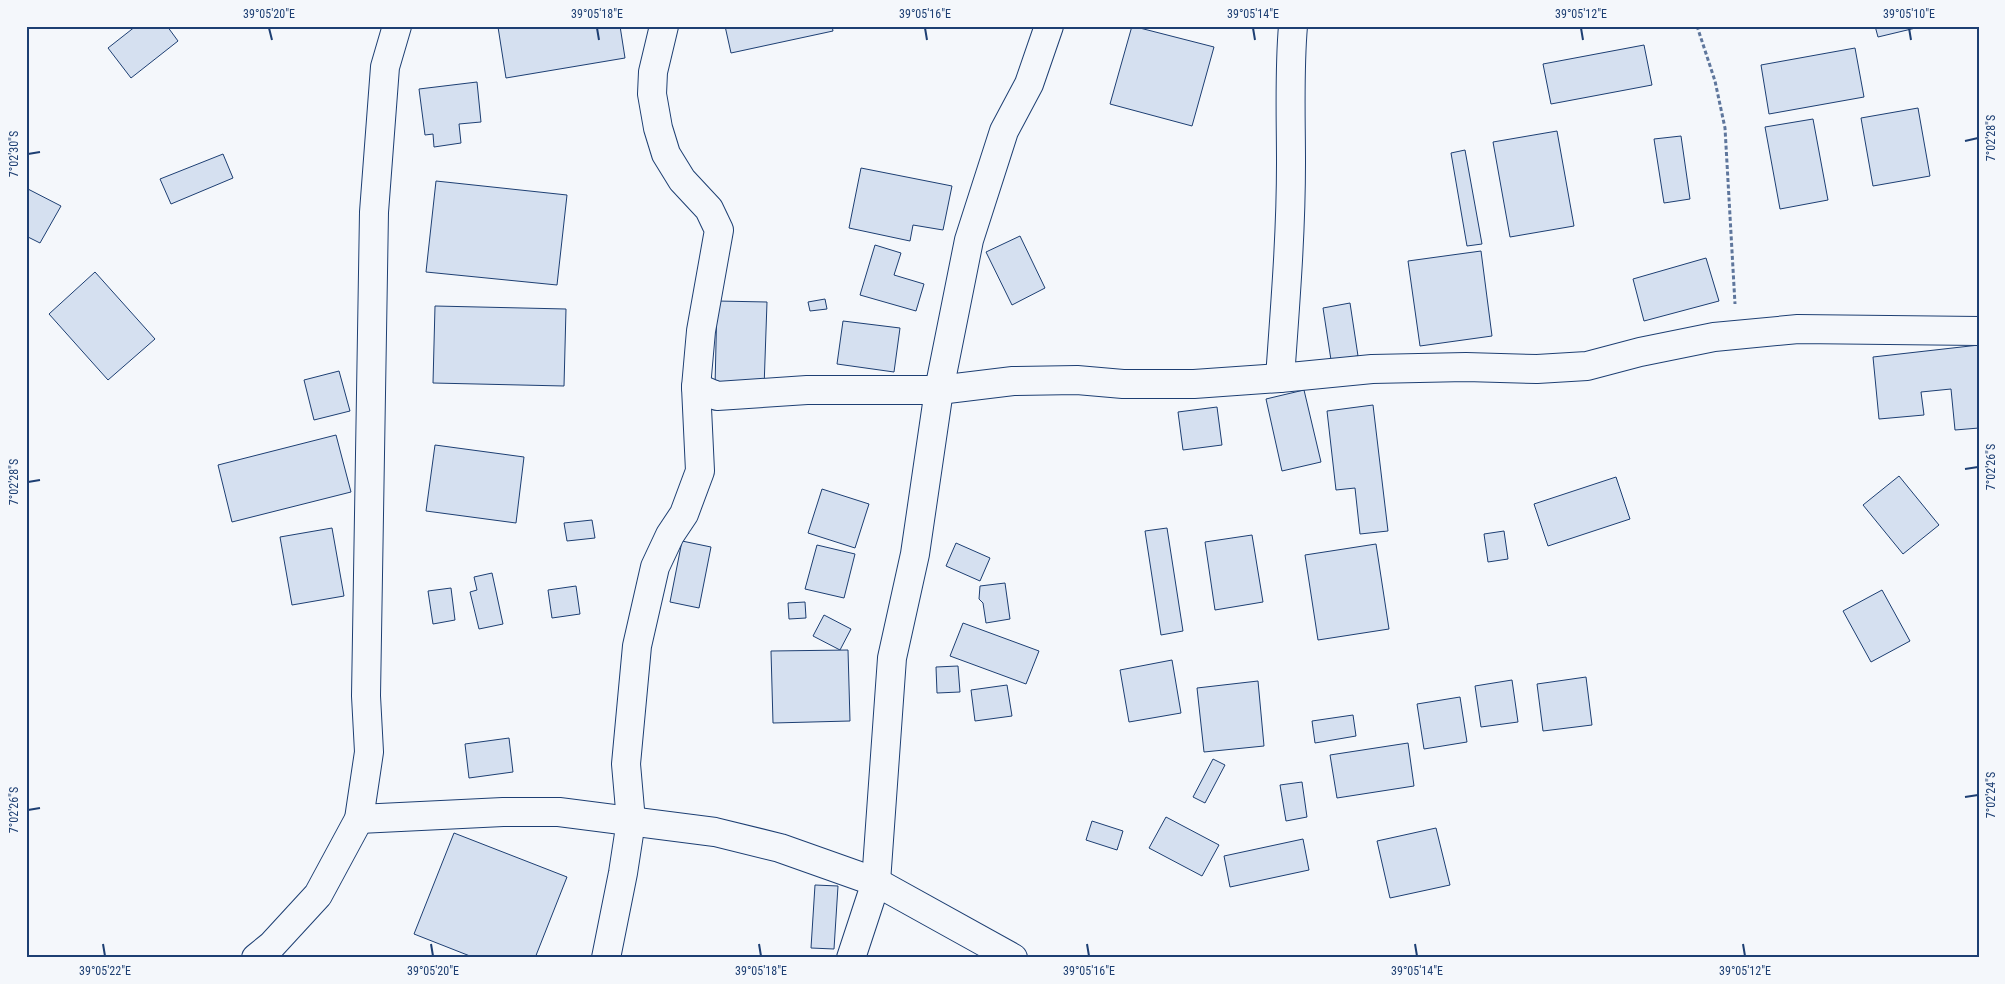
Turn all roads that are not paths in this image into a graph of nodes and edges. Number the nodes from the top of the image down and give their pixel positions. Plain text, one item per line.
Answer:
1 (397, 26) edge
2 (664, 26) edge
3 (1049, 26) edge
4 (1293, 26) edge
5 (1979, 331) edge
6 (1280, 378) junction
7 (696, 387) junction
8 (939, 390) junction
9 (359, 819) junction
10 (631, 821) junction
11 (876, 882) junction
12 (256, 958) edge
13 (606, 958) edge
14 (851, 958) edge
15 (1014, 958) edge

1 - 9 street
2 - 7 street
3 - 8 street
4 - 6 street
5 - 6 street
6 - 8 street
7 - 8 street
7 - 10 street
8 - 11 street
9 - 10 street
9 - 12 street
10 - 11 street
10 - 13 street
11 - 14 street
11 - 15 street

